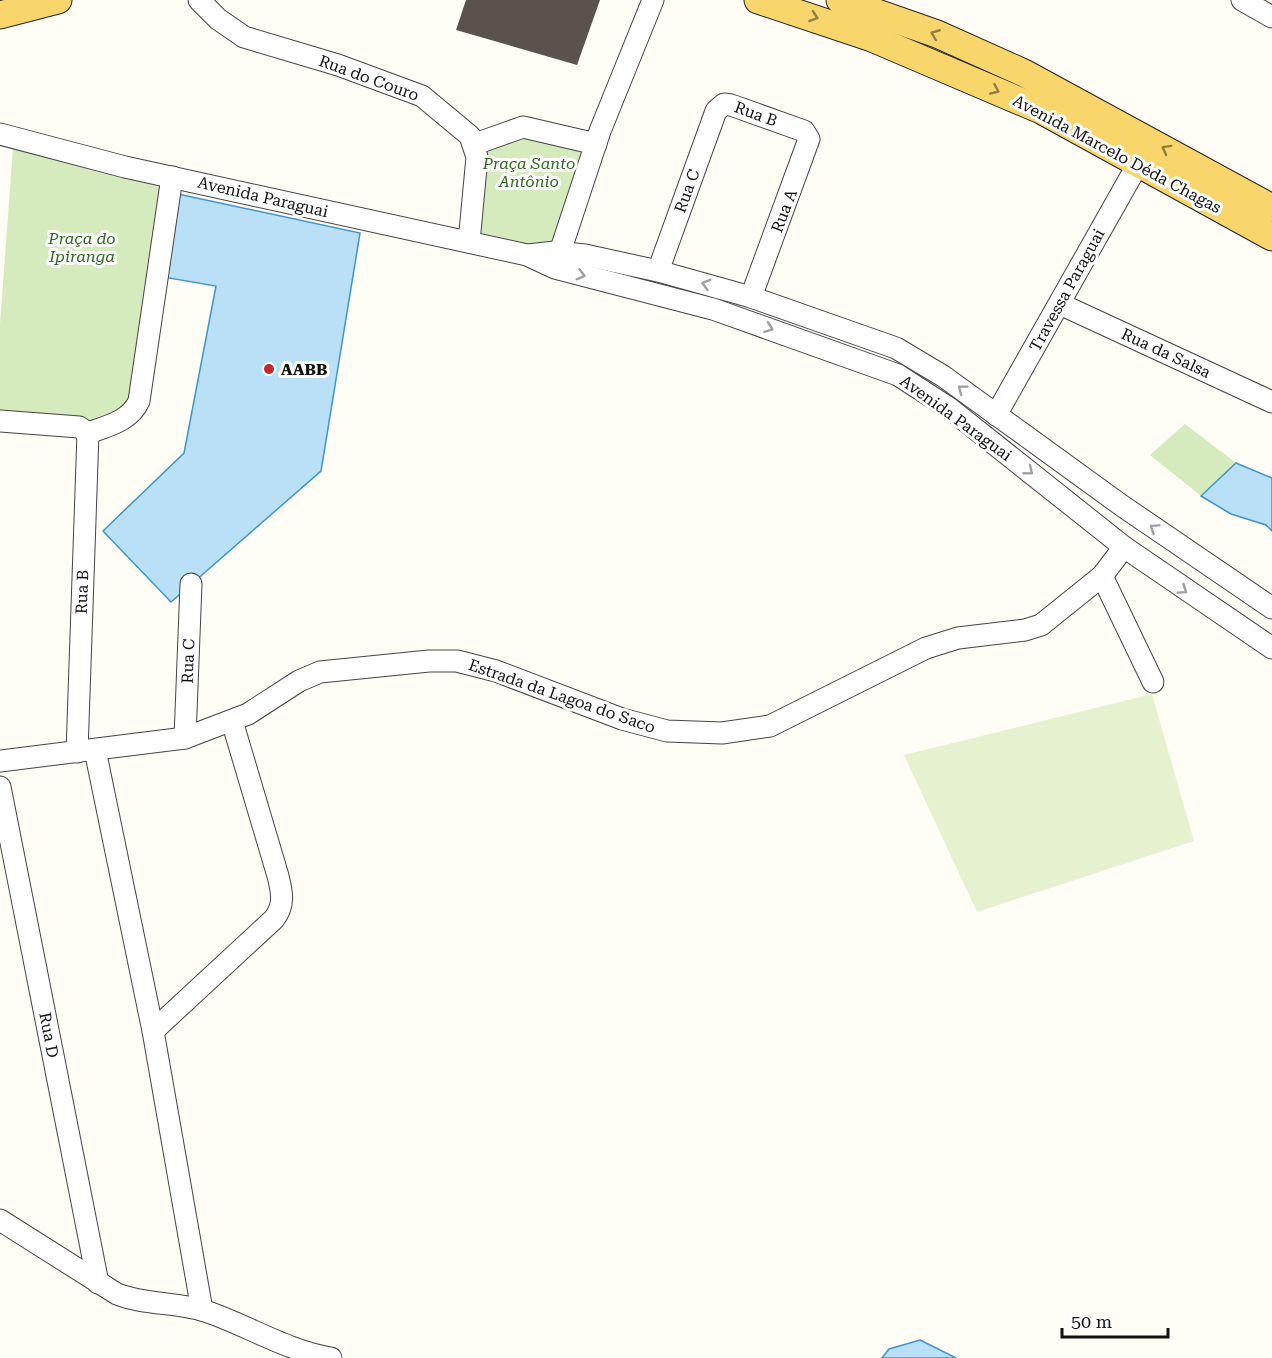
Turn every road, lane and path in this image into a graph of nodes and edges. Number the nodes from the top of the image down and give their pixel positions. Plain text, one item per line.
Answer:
1 (199, 0) edge
2 (653, 0) edge
3 (758, 0) edge
4 (840, 0) edge
5 (1242, 0) edge
6 (53, 1) edge
7 (16, 8) edge
8 (1272, 17) edge
9 (716, 111) joint
10 (798, 129) joint
11 (0, 139) edge
12 (475, 144) junction
13 (596, 144) junction
14 (1138, 164) junction
15 (172, 177) junction
16 (1197, 182) junction
17 (1224, 196) junction
18 (1272, 208) edge
19 (1272, 237) edge
20 (469, 242) junction
21 (557, 260) junction
22 (658, 271) junction
23 (750, 297) junction
24 (1060, 304) junction
25 (1272, 402) edge
26 (996, 415) junction
27 (0, 421) edge
28 (88, 433) junction
29 (1124, 547) junction
30 (1102, 576) junction
31 (191, 584) dead end
32 (1272, 608) edge
33 (1272, 648) edge
34 (1153, 682) dead end
35 (232, 721) junction
36 (185, 738) junction
37 (86, 751) junction
38 (0, 761) edge
39 (0, 787) edge
40 (153, 1030) junction
41 (0, 1220) edge
42 (98, 1283) junction
43 (202, 1310) junction
44 (331, 1358) edge

1 - 12 street, Rua do Couro
2 - 13 street
3 -> 14 main road, Avenida Marcelo Déda Chagas
16 -> 4 main road, Avenida Marcelo Déda Chagas
5 - 8 street
6 - 7 main road
9 - 10 street, Rua B
9 - 22 street, Rua C
10 - 23 street, Rua A
11 - 15 street, Avenida Paraguai
12 - 13 street
12 - 20 street
13 - 21 street
14 - 16 main road, Avenida Marcelo Déda Chagas
14 - 24 street, Travessa Paraguai
15 - 20 street, Avenida Paraguai
15 - 28 street
16 - 17 main road, Avenida Marcelo Déda Chagas
17 - 18 main road, Avenida Marcelo Déda Chagas
17 - 19 main road, Avenida Marcelo Déda Chagas
20 - 21 street, Avenida Paraguai
21 - 22 street, Avenida Paraguai
21 -> 29 street, Avenida Paraguai
23 -> 22 street, Avenida Paraguai
26 -> 23 street, Avenida Paraguai
24 - 25 street, Rua da Salsa
24 - 26 street, Travessa Paraguai
32 -> 26 street, Avenida Paraguai
27 - 28 street
28 - 37 street, Rua B
29 - 30 street, Estrada da Lagoa do Saco
29 -> 33 street, Avenida Paraguai
30 - 34 street
30 - 35 street, Estrada da Lagoa do Saco
31 - 36 street, Rua C
35 - 36 street, Estrada da Lagoa do Saco
35 - 40 street
36 - 37 street, Estrada da Lagoa do Saco
37 - 38 street, Estrada da Lagoa do Saco
37 - 40 street, Rua B
39 - 42 street, Rua D
40 - 43 street, Rua B
41 - 42 street
42 - 43 street
43 - 44 street

